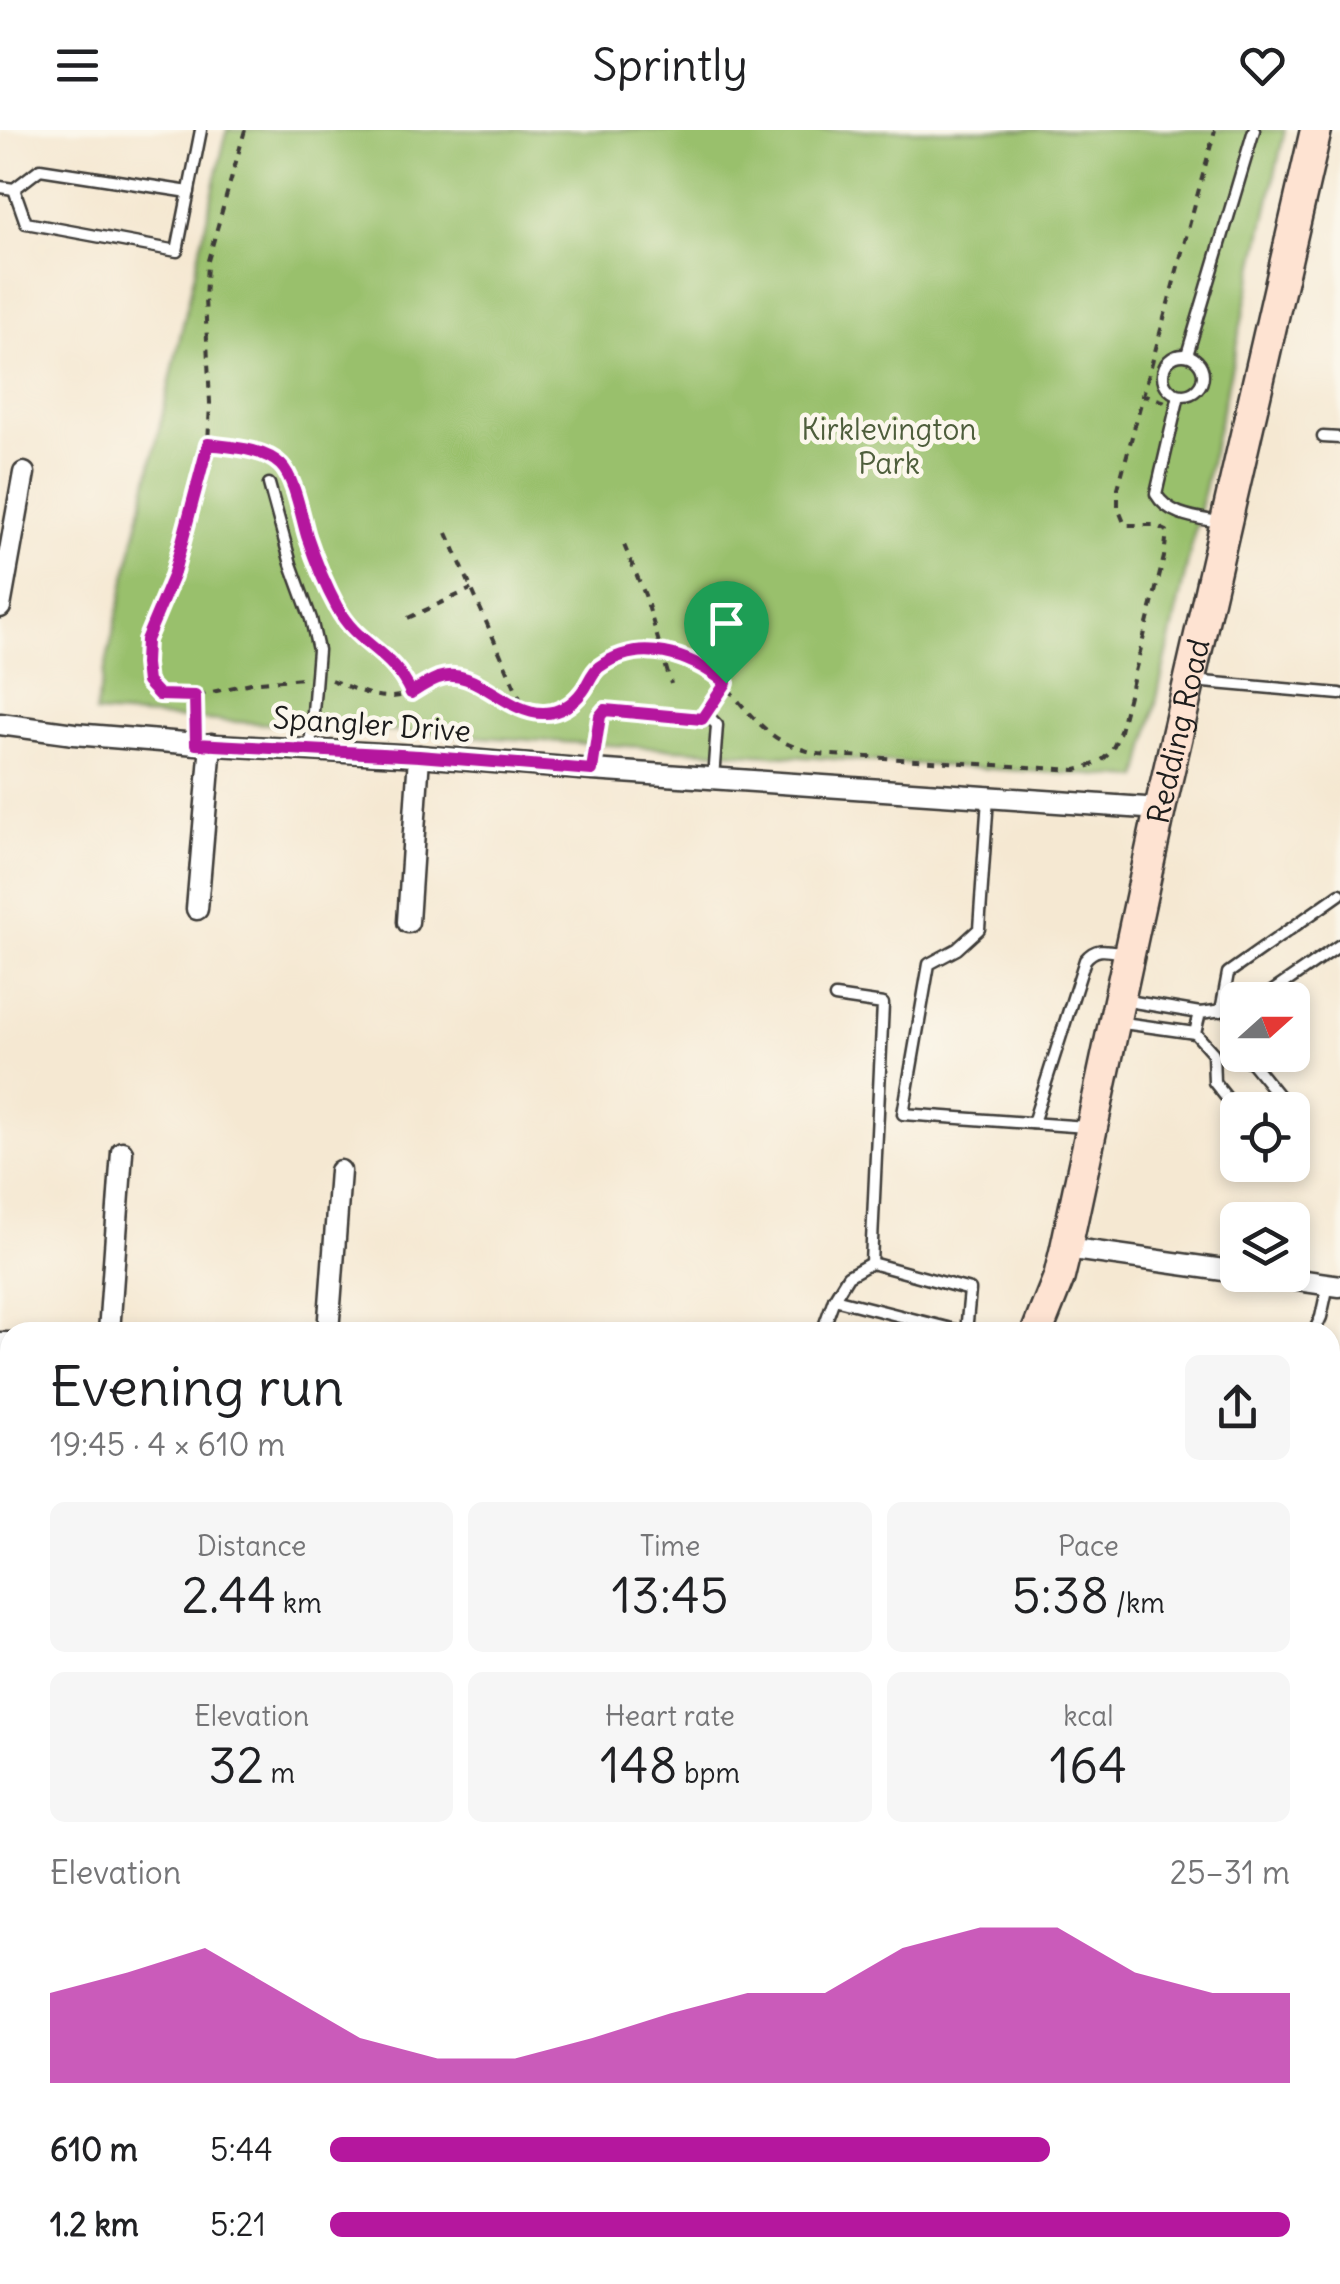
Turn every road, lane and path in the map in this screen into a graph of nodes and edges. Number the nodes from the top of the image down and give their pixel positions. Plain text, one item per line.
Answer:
1 (200, 130) edge
2 (245, 130) edge
3 (1215, 130) edge
4 (1254, 130) edge
5 (1316, 130) edge
6 (0, 187) edge
7 (14, 189) junction
8 (189, 192) junction
9 (1187, 356) junction
10 (1142, 394) junction
11 (1178, 400) junction
12 (1324, 437) dead end
13 (1340, 438) edge
14 (208, 444) junction
15 (24, 473) dead end
16 (269, 484) dead end
17 (1226, 523) junction
18 (447, 533) dead end
19 (624, 545) dead end
20 (471, 589) junction
21 (0, 607) edge
22 (408, 618) dead end
23 (663, 654) junction
24 (303, 678) dead end
25 (331, 680) dead end
26 (1190, 681) junction
27 (726, 683) junction
28 (671, 684) dead end
29 (411, 693) junction
30 (1340, 694) edge
31 (195, 696) junction
32 (525, 710) junction
33 (702, 719) junction
34 (0, 724) edge
35 (204, 744) junction
36 (310, 748) junction
37 (419, 756) junction
38 (592, 770) junction
39 (713, 779) junction
40 (988, 798) junction
41 (1160, 810) junction
42 (1340, 894) edge
43 (197, 909) dead end
44 (408, 922) dead end
45 (1340, 944) edge
46 (1130, 954) junction
47 (1226, 982) edge
48 (1286, 982) edge
49 (835, 997) dead end
50 (1117, 1010) junction
51 (1220, 1011) edge
52 (1200, 1012) junction
53 (1195, 1033) junction
54 (1220, 1052) edge
55 (1213, 1053) junction
56 (1260, 1072) edge
57 (1222, 1092) edge
58 (1276, 1092) edge
59 (1033, 1123) junction
60 (1092, 1128) junction
61 (122, 1152) dead end
62 (340, 1171) dead end
63 (1066, 1248) junction
64 (871, 1263) junction
65 (1220, 1269) edge
66 (1334, 1285) edge
67 (834, 1299) junction
68 (110, 1322) edge
69 (329, 1322) edge
70 (826, 1322) edge
71 (925, 1322) edge
72 (966, 1322) edge
73 (1041, 1322) edge
74 (1318, 1322) edge

1 - 8 lane
2 - 14 path
3 - 10 path
4 - 9 lane
5 - 17 street, Redding Road
6 - 7 lane
7 - 8 lane
7 - 8 lane
9 - 11 lane
9 - 11 lane
10 - 11 path
10 - 27 path
11 - 17 lane
12 - 13 lane
14 - 29 path
14 - 31 path
15 - 21 street
16 - 36 lane
17 - 26 street, Redding Road
18 - 20 path
19 - 23 path
20 - 22 path
20 - 32 path
23 - 27 path
23 - 28 path
23 - 32 path
24 - 31 path
25 - 29 path
26 - 30 lane
26 - 41 street, Redding Road
27 - 33 path
29 - 32 path
31 - 35 path
33 - 38 lane
33 - 39 lane
34 - 35 street, Spangler Drive
35 - 36 street, Spangler Drive
35 - 43 street
36 - 37 street, Spangler Drive
37 - 38 street, Spangler Drive
37 - 44 street
38 - 39 street, Spangler Drive
39 - 40 street, Spangler Drive
40 - 41 street, Spangler Drive
40 - 59 lane
41 - 46 street, Redding Road
42 - 47 lane
45 - 48 lane
46 - 50 street, Redding Road
46 - 59 lane
49 - 64 lane
50 - 52 lane
50 - 53 lane
50 - 60 street, Redding Road
51 - 52 lane
52 - 53 lane
53 - 55 lane
54 - 55 lane
55 - 57 lane
56 - 58 lane
59 - 60 lane
60 - 63 street, Redding Road
61 - 68 street
62 - 69 street
63 - 65 street
63 - 73 street, Redding Road
64 - 67 lane
64 - 72 lane
66 - 74 lane
67 - 70 lane
67 - 71 lane

